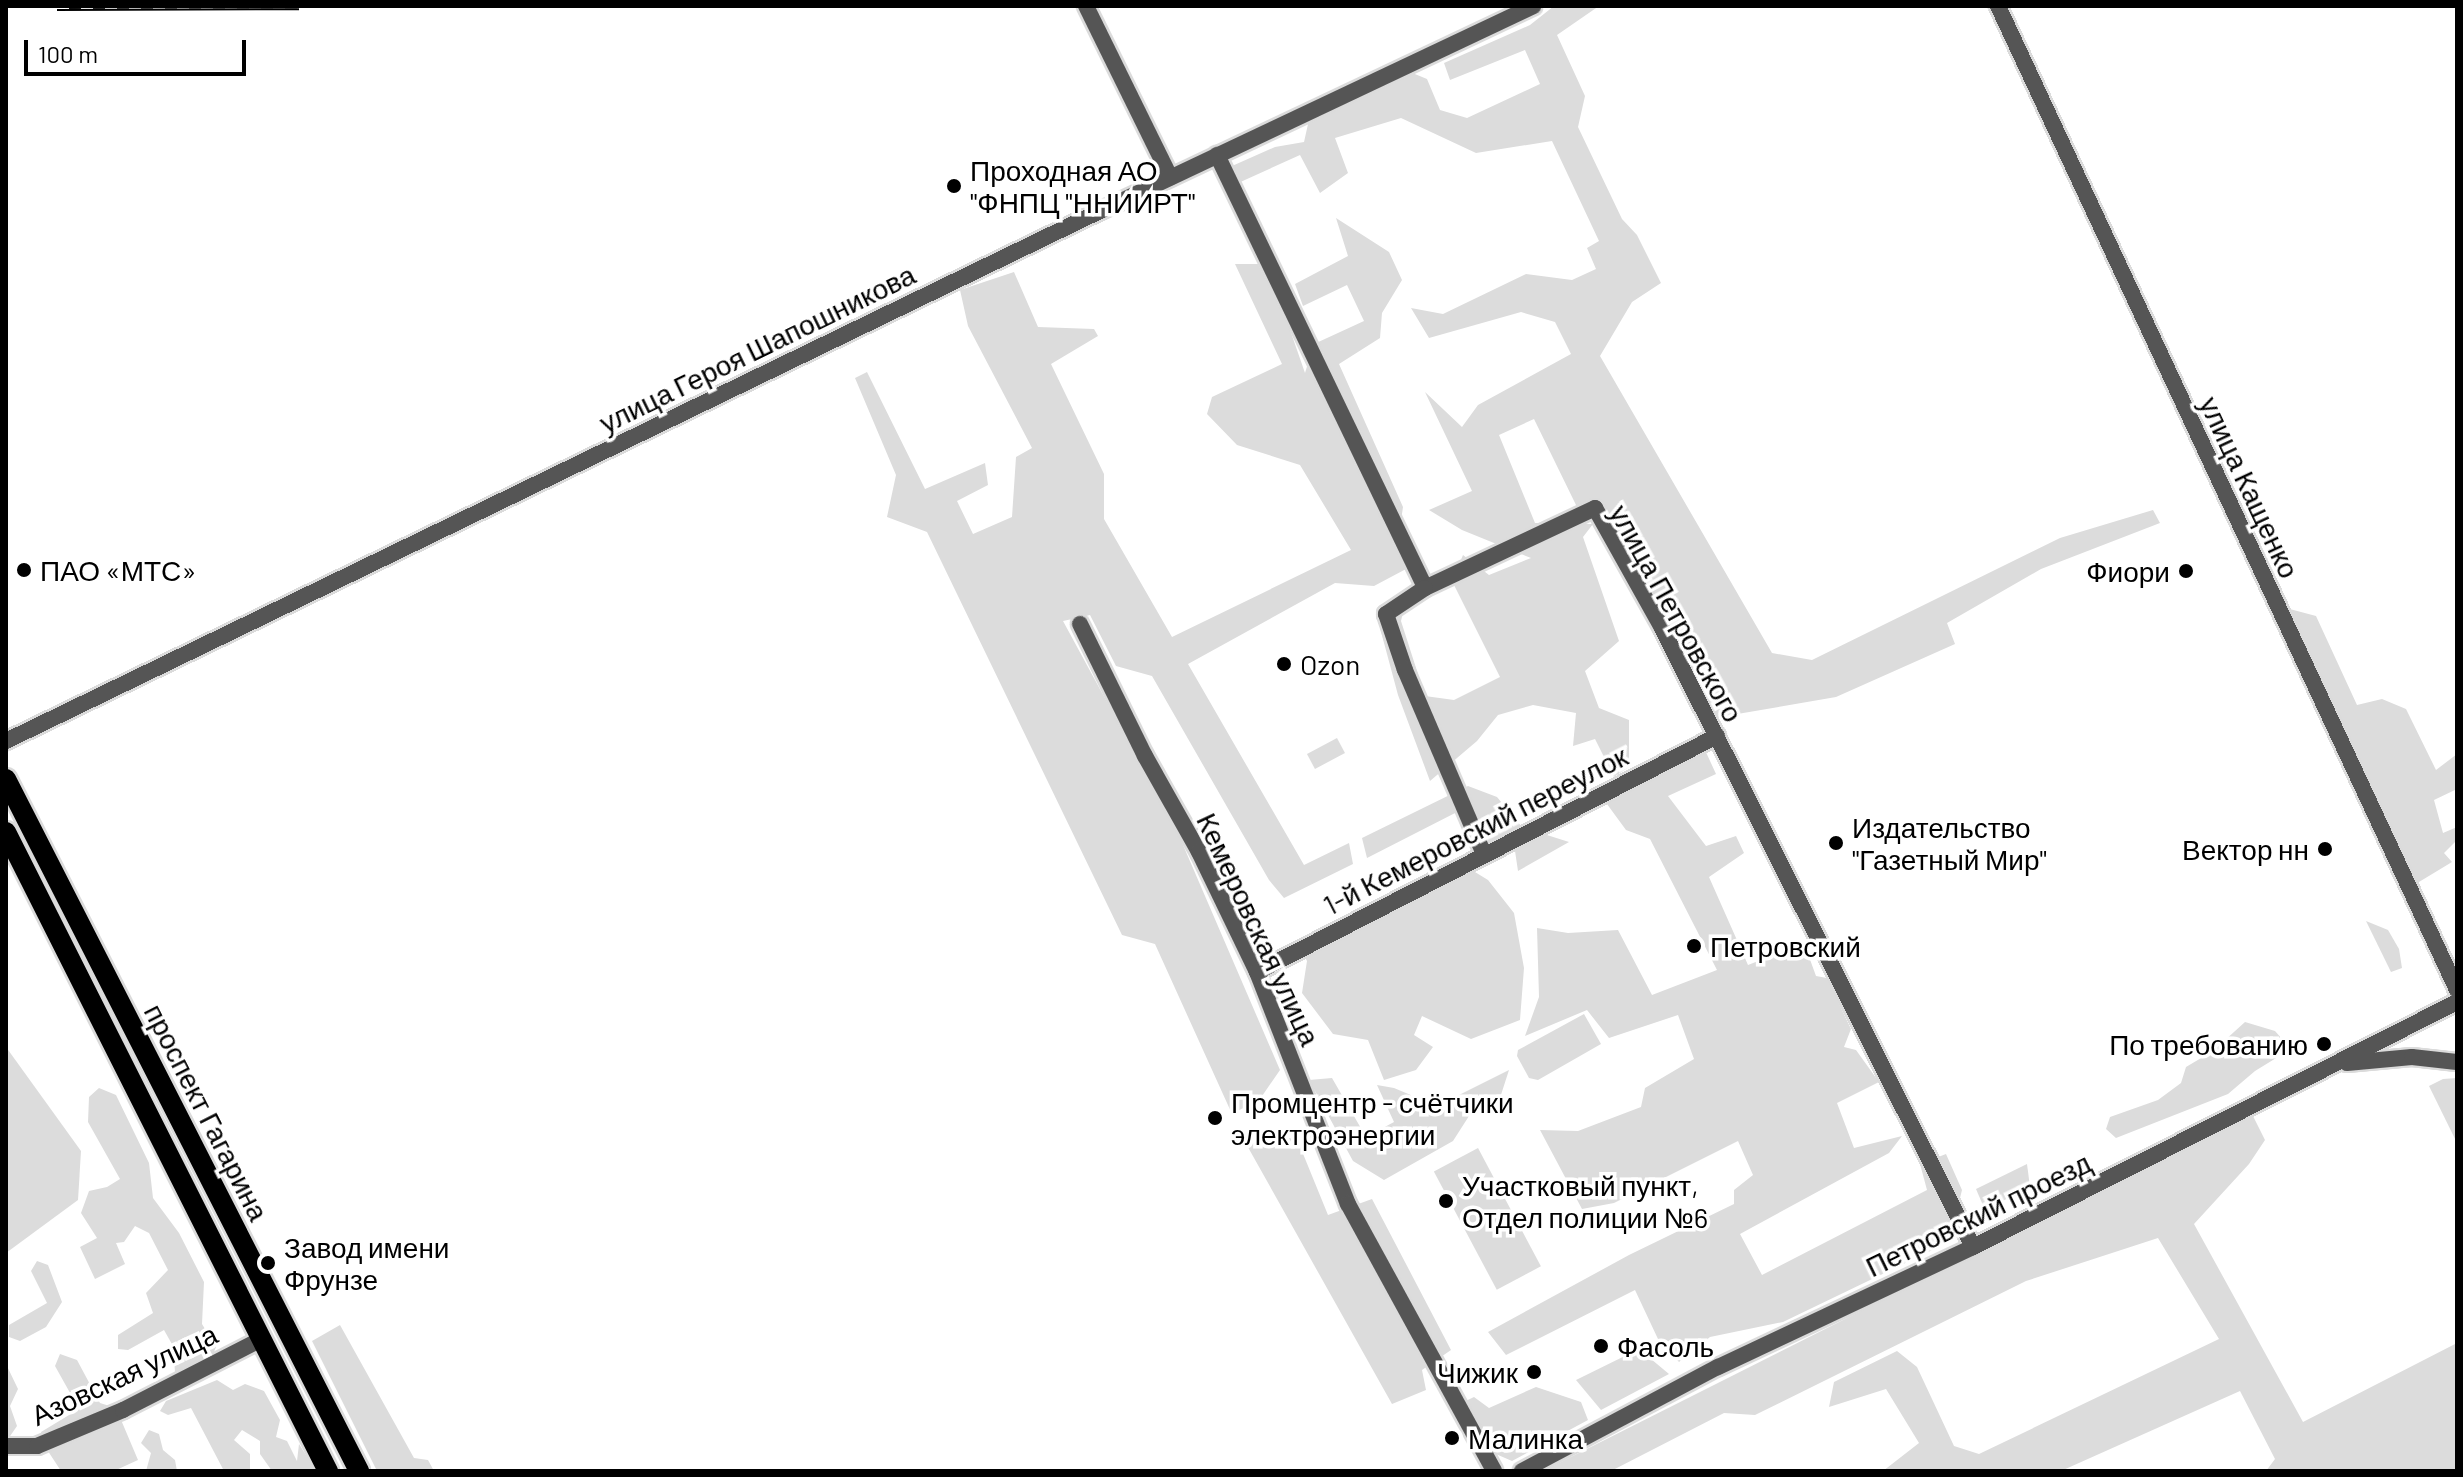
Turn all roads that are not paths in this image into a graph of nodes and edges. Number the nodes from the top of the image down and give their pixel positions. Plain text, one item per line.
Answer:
1 (1086, 6) edge
2 (1533, 6) edge
3 (1998, 6) edge
4 (1217, 155) junction
5 (1170, 177) junction
6 (1425, 588) junction
7 (1080, 624) dead end
8 (1717, 736) junction
9 (6, 741) edge
10 (6, 779) edge
11 (6, 832) edge
12 (1484, 854) junction
13 (1257, 972) junction
14 (2457, 990) edge
15 (2457, 1002) edge
16 (2457, 1062) edge
17 (2337, 1063) junction
18 (1973, 1247) junction
19 (262, 1339) junction
20 (6, 1446) edge
21 (328, 1471) edge
22 (359, 1471) edge
23 (1494, 1471) edge
24 (1522, 1471) edge

1 - 5 street
2 - 4 street, улица Героя Шапошникова
3 - 14 street, улица Кащенко
4 - 5 street, улица Героя Шапошникова
4 - 6 street
5 - 9 street, улица Героя Шапошникова
6 - 8 street, улица Петровского
6 - 12 street
7 - 13 street, Кемеровская улица
8 - 12 street, 1-й Кемеровский переулок
8 - 18 street, улица Петровского
10 - 22 main road, проспект Гагарина
11 - 19 main road, проспект Гагарина
12 - 13 street, 1-й Кемеровский переулок
13 - 23 street, Кемеровская улица
15 - 17 street, Петровский проезд
16 - 17 street
17 - 18 street, Петровский проезд
18 - 24 street, Петровский проезд
19 - 20 street, Азовская улица
19 - 21 main road, проспект Гагарина

